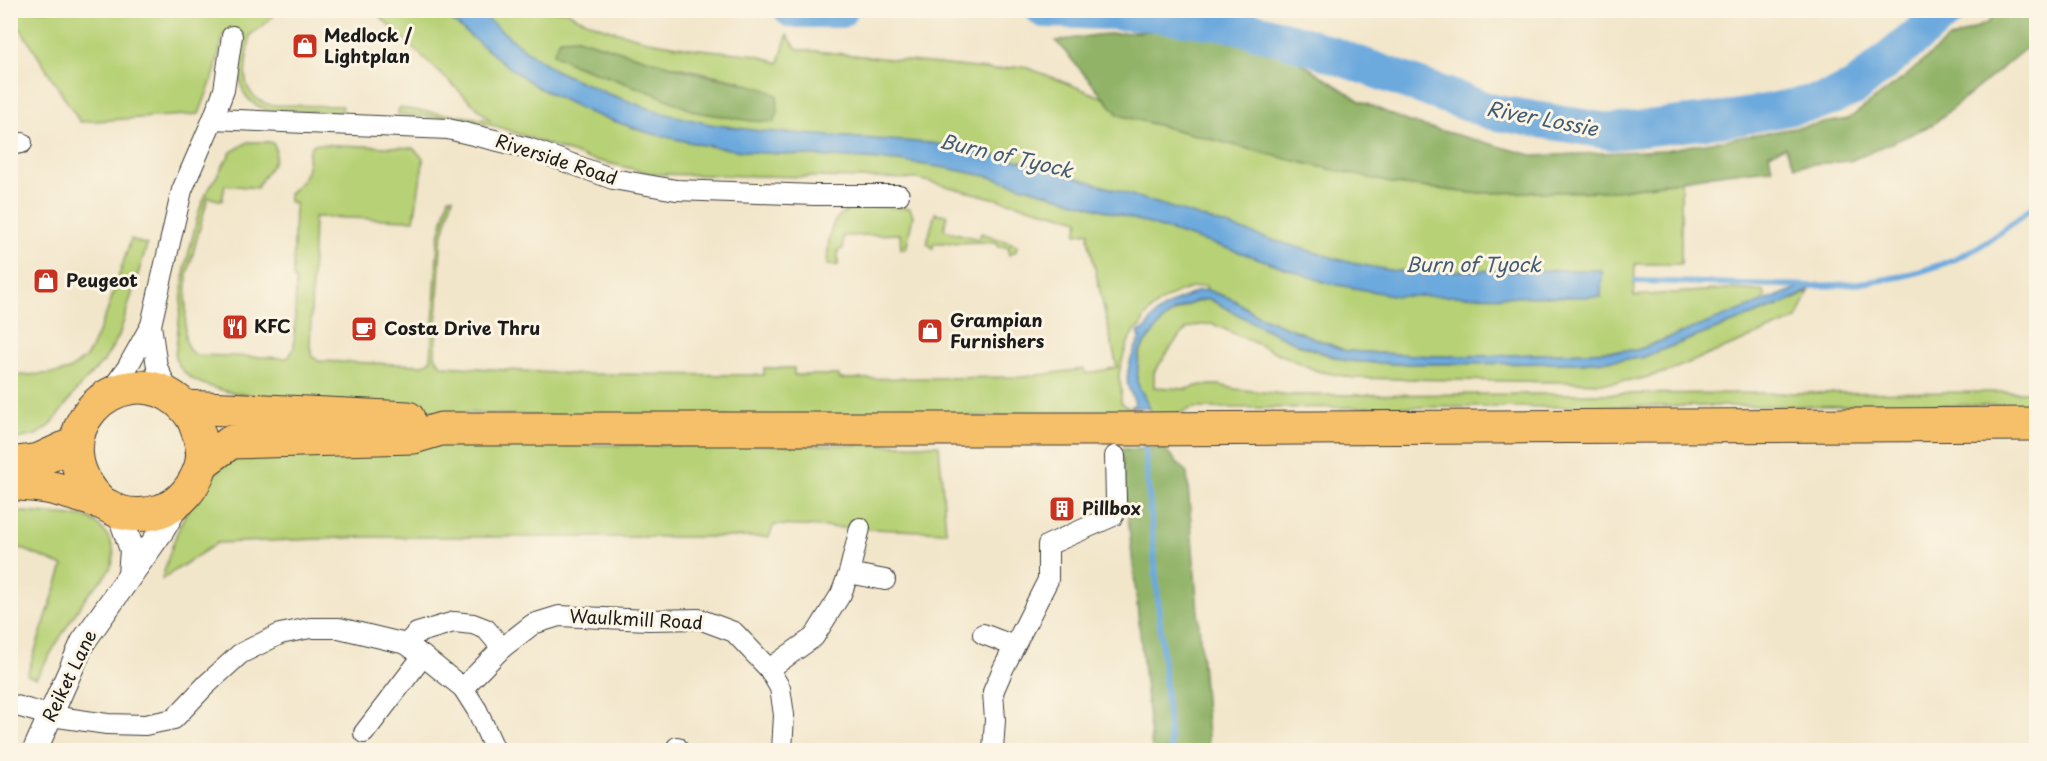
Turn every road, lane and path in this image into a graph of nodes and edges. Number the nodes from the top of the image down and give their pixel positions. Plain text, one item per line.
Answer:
1 (232, 36) dead end
2 (213, 120) junction
3 (899, 195) dead end
4 (151, 325) junction
5 (104, 398) junction
6 (178, 402) junction
7 (2037, 424) edge
8 (441, 429) junction
9 (1132, 438) junction
10 (76, 443) junction
11 (202, 463) junction
12 (10, 464) edge
13 (10, 483) edge
14 (180, 500) junction
15 (110, 507) junction
16 (860, 528) dead end
17 (849, 573) junction
18 (130, 575) junction
19 (885, 580) dead end
20 (983, 633) dead end
21 (406, 644) junction
22 (1014, 646) junction
23 (502, 648) junction
24 (423, 656) junction
25 (769, 669) junction
26 (463, 688) junction
27 (10, 704) edge
28 (51, 716) junction
29 (364, 733) dead end
30 (35, 750) edge
31 (495, 750) edge
32 (782, 750) edge
33 (993, 750) edge

1 - 2 street
2 - 3 street, Riverside Road
2 - 4 street
4 - 5 street
4 - 6 street
5 - 6 highway
5 - 10 highway
6 - 8 highway
6 - 11 highway
7 - 9 highway
8 - 9 highway
8 - 11 highway
9 - 22 street
10 - 12 highway
10 - 15 highway
11 - 14 highway
13 - 15 highway
14 - 15 highway
14 - 18 street, Reiket Lane
15 - 18 street
16 - 17 street
17 - 19 street
17 - 25 street
18 - 28 street, Reiket Lane
20 - 22 street
21 - 23 street
21 - 24 street
21 - 28 street
22 - 33 street
23 - 25 street, Waulkmill Road
23 - 26 street, Waulkmill Road
24 - 26 street
24 - 29 street
25 - 32 street, Waulkmill Road
26 - 31 street
27 - 28 street
28 - 30 street, Reiket Lane

